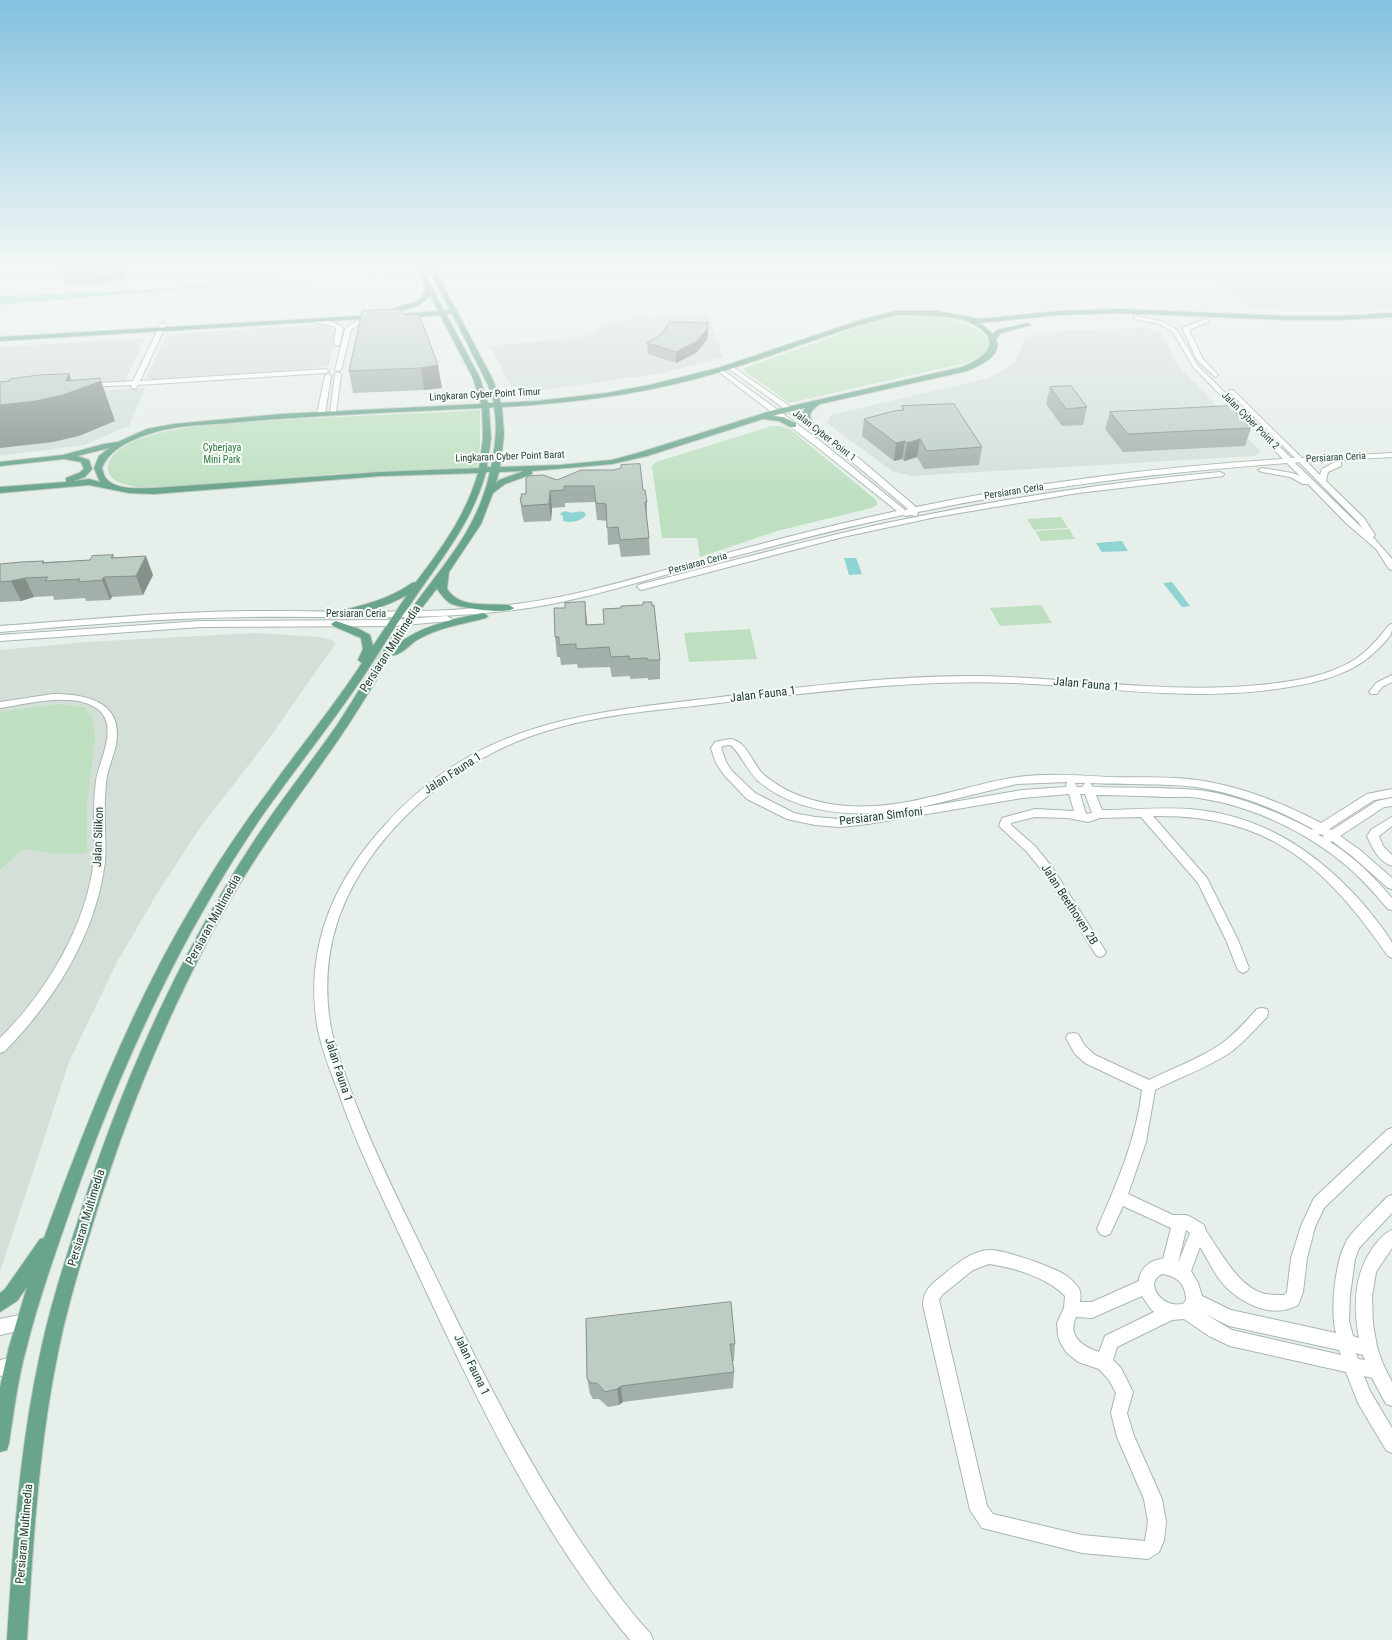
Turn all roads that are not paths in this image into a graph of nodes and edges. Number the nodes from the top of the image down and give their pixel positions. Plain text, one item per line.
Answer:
1 (151, 343) edge
2 (339, 343) edge
3 (344, 343) edge
4 (457, 343) edge
5 (470, 343) edge
6 (800, 343) edge
7 (993, 343) edge
8 (1180, 343) edge
9 (1192, 343) edge
10 (730, 367) junction
11 (720, 370) junction
12 (336, 371) junction
13 (326, 374) junction
14 (132, 385) junction
15 (80, 388) edge
16 (480, 388) junction
17 (493, 388) junction
18 (819, 401) junction
19 (537, 403) junction
20 (498, 406) junction
21 (485, 407) junction
22 (440, 408) junction
23 (789, 408) junction
24 (777, 412) junction
25 (333, 413) junction
26 (321, 414) junction
27 (754, 419) junction
28 (793, 425) junction
29 (814, 428) junction
30 (119, 444) junction
31 (1274, 444) junction
32 (1287, 446) junction
33 (1392, 455) edge
34 (63, 457) junction
35 (1326, 458) junction
36 (1289, 461) junction
37 (1392, 462) edge
38 (0, 464) edge
39 (1252, 464) junction
40 (1298, 464) junction
41 (1338, 464) junction
42 (560, 467) junction
43 (1307, 467) junction
44 (483, 469) junction
45 (495, 469) junction
46 (1262, 470) junction
47 (436, 471) junction
48 (1319, 484) junction
49 (36, 486) junction
50 (112, 486) junction
51 (0, 490) edge
52 (490, 492) junction
53 (894, 494) junction
54 (887, 500) junction
55 (956, 502) junction
56 (973, 508) junction
57 (903, 512) junction
58 (914, 512) junction
59 (866, 520) junction
60 (858, 532) junction
61 (451, 540) junction
62 (1392, 567) edge
63 (431, 569) junction
64 (445, 572) junction
65 (509, 608) junction
66 (483, 616) junction
67 (411, 617) junction
68 (337, 619) junction
69 (395, 619) junction
70 (1392, 627) edge
71 (0, 629) edge
72 (0, 638) edge
73 (1392, 678) edge
74 (370, 681) junction
75 (348, 690) junction
76 (1374, 692) dead end
77 (0, 705) edge
78 (1069, 780) junction
79 (1085, 780) junction
80 (1073, 791) junction
81 (1088, 791) junction
82 (1392, 793) edge
83 (806, 801) junction
84 (1392, 802) edge
85 (1143, 812) junction
86 (1098, 814) junction
87 (1081, 816) junction
88 (815, 821) junction
89 (1392, 821) edge
90 (1321, 828) junction
91 (1311, 835) junction
92 (1332, 835) junction
93 (1323, 842) junction
94 (1392, 862) edge
95 (1392, 885) edge
96 (1392, 906) edge
97 (1100, 952) dead end
98 (1392, 953) edge
99 (1243, 968) dead end
100 (1262, 1013) dead end
101 (1073, 1038) dead end
102 (0, 1047) edge
103 (1149, 1087) junction
104 (1392, 1134) edge
105 (1120, 1198) junction
106 (1392, 1202) edge
107 (1180, 1222) junction
108 (1105, 1229) dead end
109 (1197, 1229) junction
110 (54, 1233) junction
111 (1392, 1237) edge
112 (1175, 1270) junction
113 (1146, 1286) junction
114 (0, 1303) edge
115 (1184, 1308) junction
116 (1072, 1309) junction
117 (24, 1322) junction
118 (0, 1326) edge
119 (1345, 1343) junction
120 (1369, 1348) junction
121 (1104, 1362) junction
122 (1351, 1365) junction
123 (7, 1366) edge
124 (1376, 1371) junction
125 (1392, 1398) edge
126 (0, 1443) edge
127 (1392, 1444) edge
128 (17, 1640) edge
129 (643, 1640) edge

1 - 14 street
2 - 12 street
3 - 12 street
4 - 16 main road, Persiaran Multimedia
5 - 17 main road, Persiaran Multimedia
6 - 10 main road, Lingkaran Cyber Point Timur
7 - 18 main road, Lingkaran Cyber Point Barat
8 - 31 street, Jalan Cyber Point 2
9 - 32 street, Jalan Cyber Point 2
10 - 11 main road, Lingkaran Cyber Point Timur
10 - 23 street, Jalan Cyber Point 1
11 - 19 main road, Lingkaran Cyber Point Timur
11 - 24 street, Jalan Cyber Point 1
12 - 13 street
12 - 25 street
13 - 14 street
13 - 26 street
14 - 15 street
16 - 21 main road, Persiaran Multimedia
16 - 22 main road
17 - 19 main road
17 - 20 main road, Persiaran Multimedia
18 - 23 main road, Lingkaran Cyber Point Barat
18 - 29 main road
19 - 20 main road, Lingkaran Cyber Point Timur
20 - 21 main road, Lingkaran Cyber Point Timur
20 - 45 main road, Persiaran Multimedia
21 - 22 main road, Lingkaran Cyber Point Timur
21 - 44 main road, Persiaran Multimedia
22 - 25 main road, Lingkaran Cyber Point Timur
23 - 24 main road, Lingkaran Cyber Point Barat
23 - 29 street, Jalan Cyber Point 1
24 - 27 main road, Lingkaran Cyber Point Barat
24 - 28 street, Jalan Cyber Point 1
25 - 26 main road, Lingkaran Cyber Point Timur
26 - 30 main road, Lingkaran Cyber Point Timur
27 - 28 main road
27 - 42 main road, Lingkaran Cyber Point Barat
28 - 54 street, Jalan Cyber Point 1
29 - 53 street, Jalan Cyber Point 1
30 - 34 main road, Lingkaran Cyber Point Timur
30 - 50 main road
31 - 36 street, Jalan Cyber Point 2
31 - 39 street
32 - 35 street
32 - 40 street, Jalan Cyber Point 2
33 - 35 street, Persiaran Ceria
34 - 38 main road, Lingkaran Cyber Point Timur
34 - 49 main road
35 - 40 street, Persiaran Ceria
36 - 39 street, Persiaran Ceria
36 - 40 street, Jalan Cyber Point 2
37 - 41 street, Persiaran Ceria
39 - 55 street, Persiaran Ceria
40 - 43 street, Persiaran Ceria
40 - 46 street, Persiaran Ceria
40 - 48 street
41 - 43 street, Persiaran Ceria
41 - 48 street
42 - 45 main road, Lingkaran Cyber Point Barat
42 - 52 main road
43 - 48 street
44 - 45 main road, Lingkaran Cyber Point Barat
44 - 47 main road, Lingkaran Cyber Point Barat
44 - 61 main road, Persiaran Multimedia
45 - 52 main road, Persiaran Multimedia
46 - 48 street
46 - 56 street, Persiaran Ceria
47 - 50 main road, Lingkaran Cyber Point Barat
47 - 61 main road
48 - 62 street
49 - 50 main road, Lingkaran Cyber Point Barat
49 - 51 main road, Lingkaran Cyber Point Barat
52 - 64 main road, Persiaran Multimedia
53 - 55 street
53 - 58 street, Jalan Cyber Point 1
54 - 57 street, Jalan Cyber Point 1
54 - 59 street
55 - 58 street, Persiaran Ceria
56 - 58 street
56 - 60 street, Persiaran Ceria
57 - 58 street, Persiaran Ceria
57 - 59 street, Persiaran Ceria
58 - 60 street
59 - 65 street, Persiaran Ceria
60 - 66 street, Persiaran Ceria
61 - 63 main road, Persiaran Multimedia
63 - 68 main road
63 - 69 main road, Persiaran Multimedia
64 - 65 main road
64 - 67 main road, Persiaran Multimedia
65 - 67 street, Persiaran Ceria
66 - 67 street, Persiaran Ceria
66 - 74 main road
67 - 69 street, Persiaran Ceria
67 - 74 main road, Persiaran Multimedia
68 - 69 street, Persiaran Ceria
68 - 71 street, Persiaran Ceria
68 - 72 street, Persiaran Ceria
68 - 75 main road
69 - 75 main road, Persiaran Multimedia
70 - 129 street, Jalan Fauna 1
73 - 76 street
74 - 128 main road, Persiaran Multimedia
75 - 110 main road, Persiaran Multimedia
77 - 102 street, Jalan Silikon
78 - 79 street, Persiaran Simfoni
78 - 80 street
78 - 83 street, Persiaran Simfoni
79 - 81 street
79 - 90 street, Persiaran Simfoni
80 - 81 street, Persiaran Simfoni
80 - 87 street
80 - 88 street, Persiaran Simfoni
81 - 86 street
81 - 91 street, Persiaran Simfoni
82 - 90 street
83 - 88 street
83 - 88 street, Persiaran Simfoni
84 - 92 street
85 - 86 street
85 - 98 street
85 - 99 street
86 - 87 street
87 - 97 street, Jalan Beethoven 2B
89 - 94 street
90 - 91 street
90 - 92 street, Persiaran Simfoni
91 - 93 street, Persiaran Simfoni
92 - 93 street
92 - 95 street, Persiaran Simfoni
93 - 96 street, Persiaran Simfoni
100 - 103 street
101 - 103 street
103 - 105 street
104 - 109 street
105 - 107 street
105 - 108 street
106 - 119 street
107 - 109 street
107 - 112 street
109 - 112 street
110 - 114 main road
110 - 117 main road, Persiaran Multimedia
111 - 120 street
112 - 113 street
112 - 115 street
113 - 115 street
113 - 116 street
115 - 119 street
115 - 121 street
115 - 122 street
116 - 121 street
116 - 121 street
117 - 118 street
117 - 123 main road, Persiaran Multimedia
119 - 120 street
119 - 122 street
120 - 124 street
122 - 124 street
122 - 127 street
123 - 126 main road, Persiaran Multimedia
124 - 125 street

